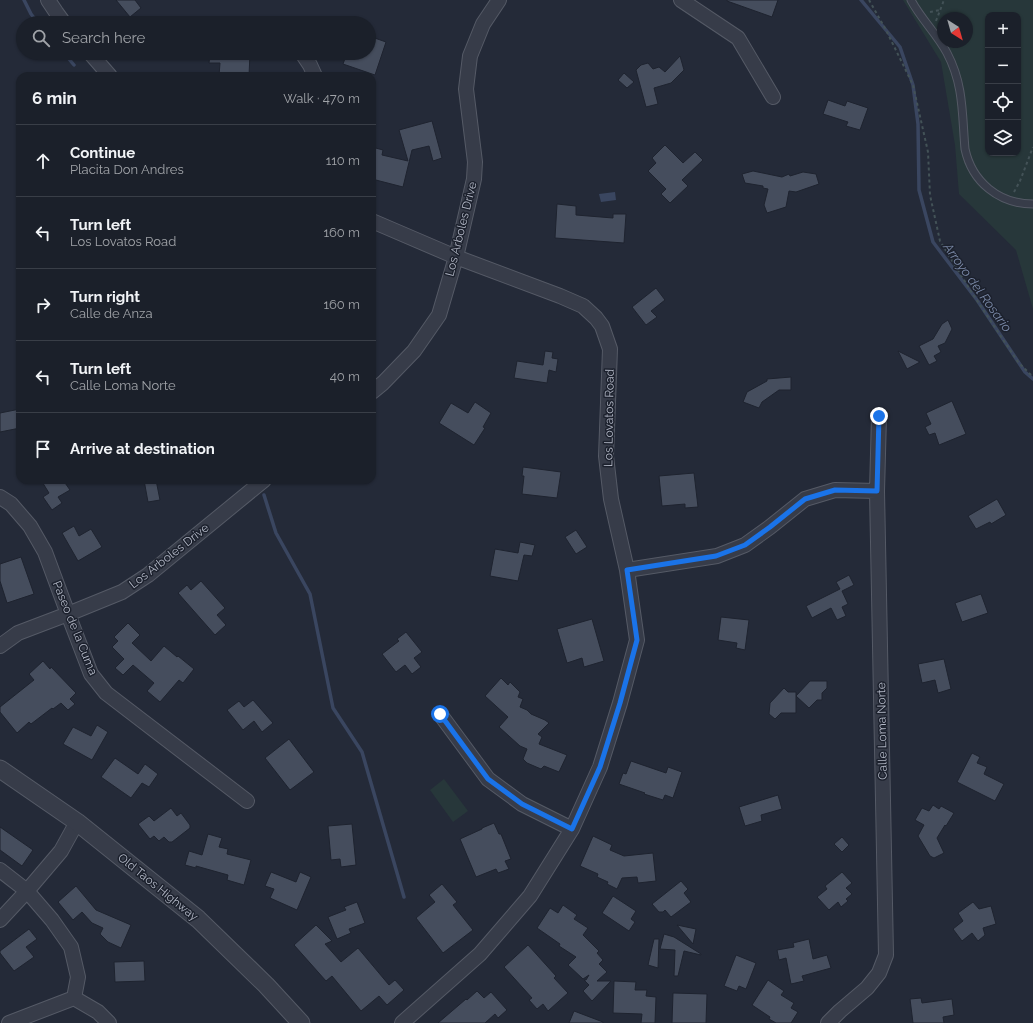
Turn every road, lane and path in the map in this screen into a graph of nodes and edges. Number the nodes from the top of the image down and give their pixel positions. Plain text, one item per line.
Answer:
1 (48, 0) edge
2 (499, 0) edge
3 (681, 0) edge
4 (868, 0) edge
5 (911, 0) edge
6 (944, 0) edge
7 (59, 16) edge
8 (932, 31) junction
9 (94, 60) edge
10 (307, 60) edge
11 (101, 72) edge
12 (313, 72) edge
13 (773, 97) dead end
14 (1033, 147) edge
15 (1010, 201) junction
16 (1033, 204) edge
17 (376, 223) edge
18 (456, 257) junction
19 (1033, 377) edge
20 (376, 389) edge
21 (879, 416) dead end
22 (259, 484) edge
23 (877, 491) junction
24 (0, 497) edge
25 (627, 570) junction
26 (68, 614) junction
27 (0, 646) edge
28 (440, 714) dead end
29 (0, 769) edge
30 (247, 801) dead end
31 (77, 822) junction
32 (572, 829) junction
33 (0, 870) edge
34 (27, 891) junction
35 (0, 920) edge
36 (74, 998) junction
37 (9, 1023) edge
38 (109, 1023) edge
39 (301, 1023) edge
40 (402, 1023) edge
41 (828, 1023) edge

1 - 7 street
2 - 18 street, Los Arboles Drive
3 - 13 street
4 - 19 path
5 - 8 lane
6 - 8 path
8 - 15 lane
9 - 11 street
10 - 12 street
14 - 15 path
15 - 16 lane
17 - 18 street, Los Lovatos Road
18 - 20 street, Los Arboles Drive
18 - 25 street, Los Lovatos Road
21 - 23 street, Calle Loma Norte
22 - 26 street, Los Arboles Drive
23 - 25 street
23 - 41 street, Calle Loma Norte
24 - 26 street, Paseo de la Cuma
25 - 32 street, Los Lovatos Road
26 - 27 street, Los Arboles Drive
26 - 30 street, Paseo de la Cuma
28 - 32 street
29 - 31 street, Old Taos Highway
31 - 34 street
31 - 39 street, Old Taos Highway
32 - 40 street, Los Lovatos Road
33 - 34 street
34 - 35 street
34 - 36 street
36 - 37 street
36 - 38 street

